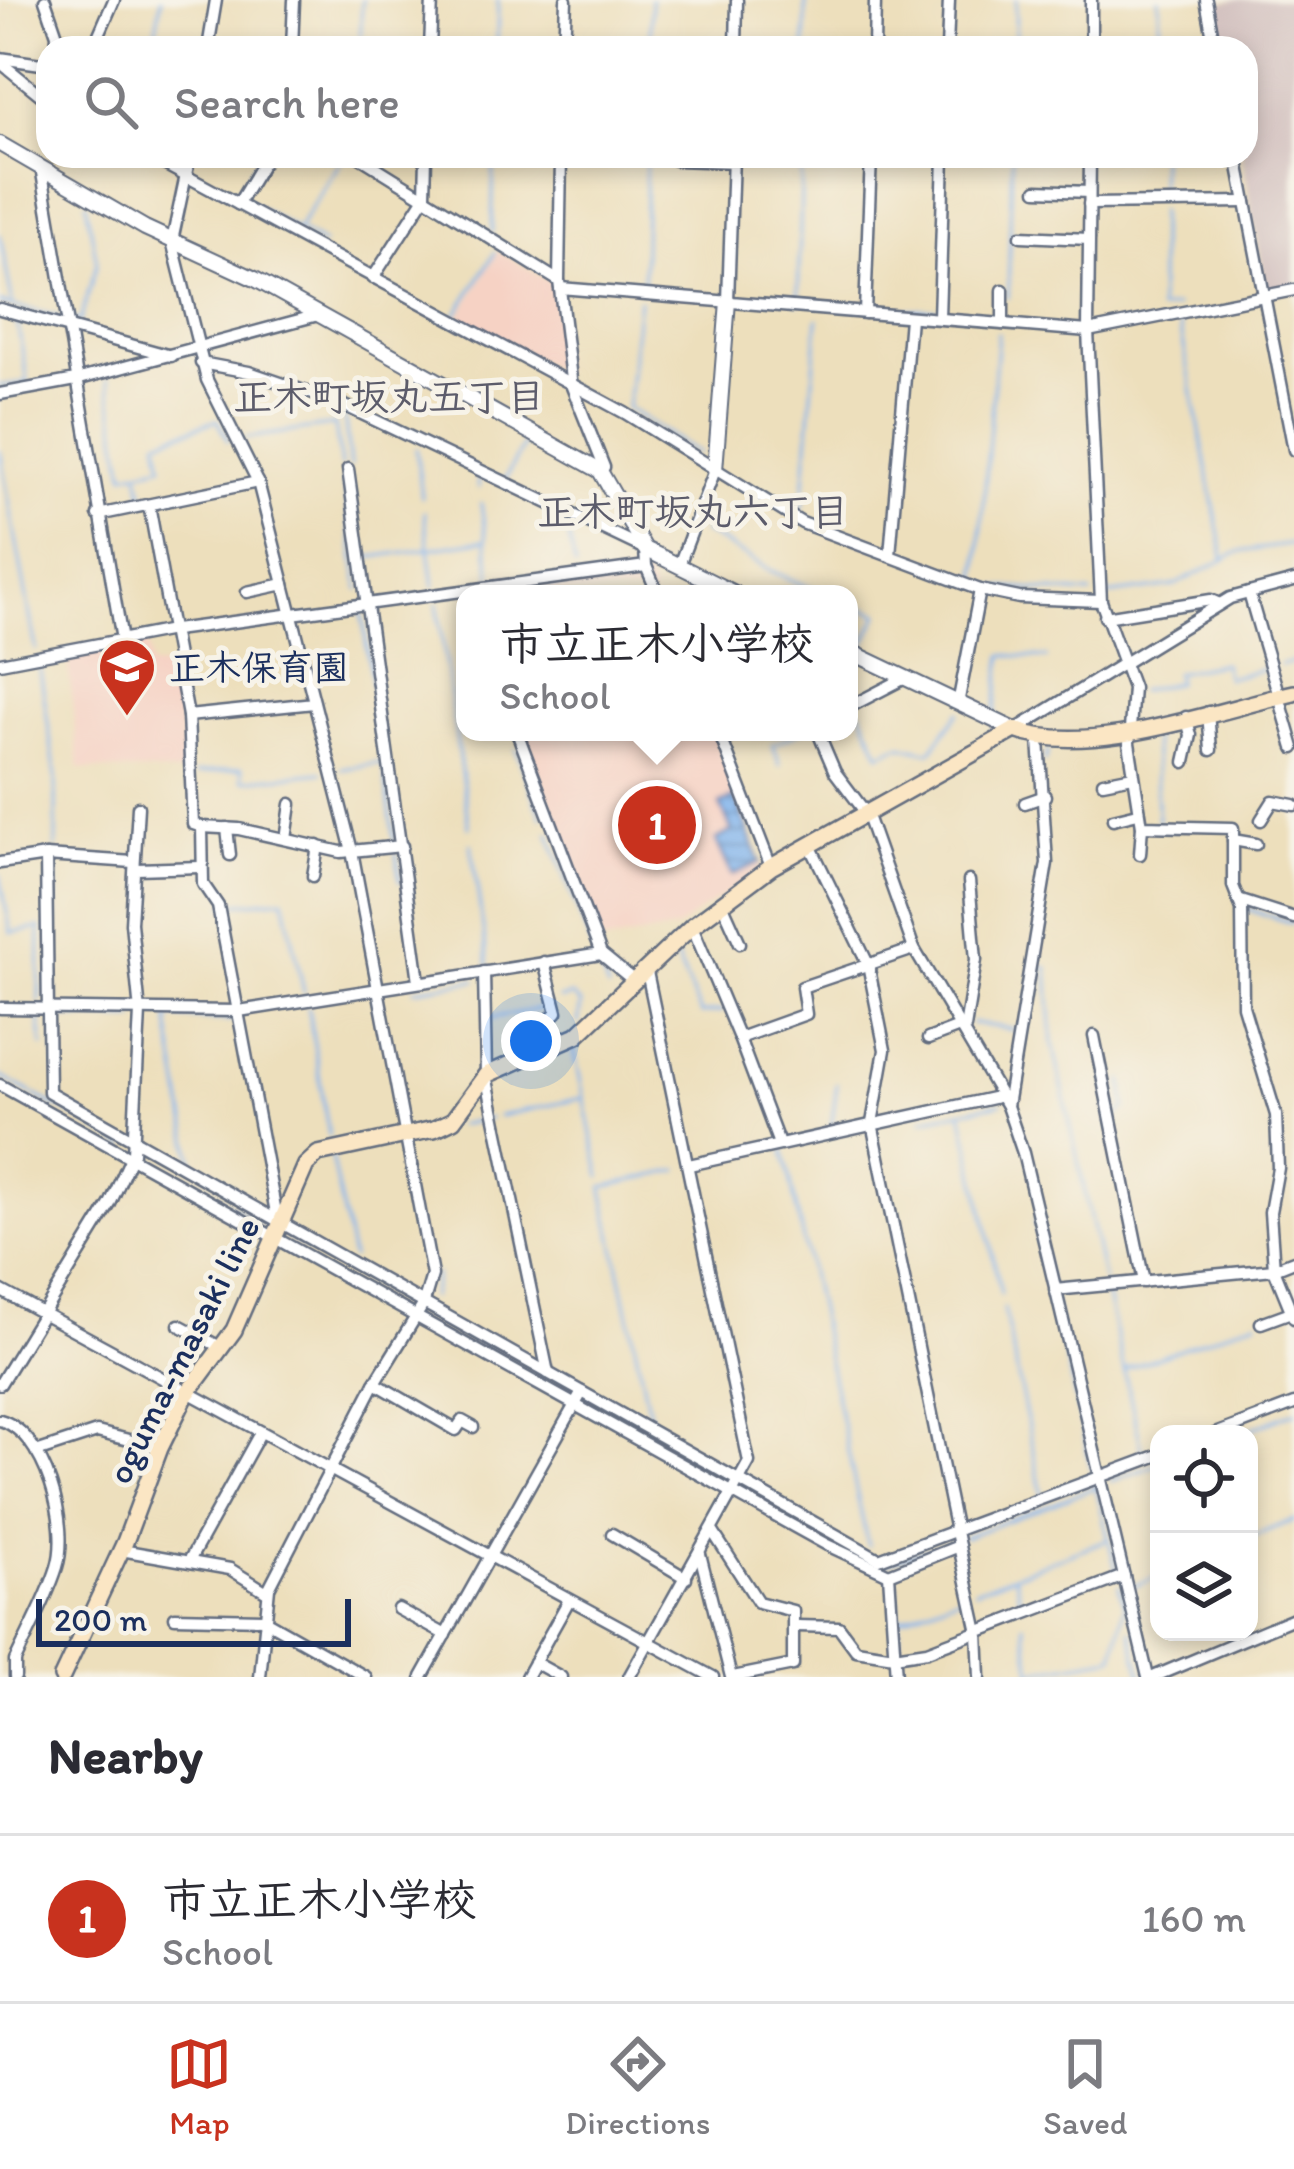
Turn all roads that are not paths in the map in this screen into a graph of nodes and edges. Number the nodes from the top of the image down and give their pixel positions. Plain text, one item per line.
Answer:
1 (45, 0) edge
2 (113, 0) edge
3 (216, 0) edge
4 (294, 0) edge
5 (432, 0) edge
6 (566, 0) edge
7 (737, 0) edge
8 (875, 0) edge
9 (949, 0) edge
10 (1091, 0) edge
11 (1206, 0) edge
12 (57, 36) edge
13 (98, 36) edge
14 (210, 36) edge
15 (292, 36) edge
16 (430, 36) edge
17 (564, 36) edge
18 (736, 36) edge
19 (874, 36) edge
20 (948, 36) edge
21 (1091, 36) edge
22 (1213, 36) edge
23 (0, 60) edge
24 (36, 64) edge
25 (36, 91) edge
26 (0, 144) edge
27 (36, 164) edge
28 (41, 168) edge
29 (43, 168) edge
30 (168, 168) edge
31 (188, 168) edge
32 (260, 168) edge
33 (378, 168) edge
34 (426, 168) edge
35 (561, 168) edge
36 (733, 168) edge
37 (871, 168) edge
38 (944, 168) edge
39 (1090, 168) edge
40 (1239, 168) edge
41 (186, 179) junction
42 (1037, 190) dead end
43 (425, 197) junction
44 (1089, 198) junction
45 (1246, 202) junction
46 (238, 203) junction
47 (1021, 236) dead end
48 (1089, 239) junction
49 (172, 241) junction
50 (373, 278) junction
51 (560, 285) junction
52 (1004, 290) dead end
53 (1294, 290) edge
54 (1263, 296) junction
55 (728, 302) junction
56 (0, 309) edge
57 (865, 313) junction
58 (318, 315) junction
59 (910, 318) junction
60 (939, 318) junction
61 (1003, 325) junction
62 (67, 326) junction
63 (1088, 331) junction
64 (198, 349) junction
65 (171, 356) junction
66 (201, 363) junction
67 (76, 380) junction
68 (572, 387) junction
69 (0, 394) edge
70 (1294, 450) edge
71 (348, 469) dead end
72 (715, 470) junction
73 (600, 471) junction
74 (258, 482) junction
75 (149, 505) junction
76 (98, 515) junction
77 (890, 555) junction
78 (645, 557) junction
79 (680, 566) junction
80 (1294, 581) edge
81 (284, 584) junction
82 (520, 585) edge
83 (655, 585) edge
84 (718, 585) edge
85 (980, 590) junction
86 (247, 592) dead end
87 (1249, 593) junction
88 (456, 594) edge
89 (1101, 601) junction
90 (367, 604) junction
91 (1220, 604) junction
92 (291, 615) junction
93 (1105, 617) junction
94 (175, 631) junction
95 (122, 640) junction
96 (858, 654) edge
97 (0, 663) edge
98 (1124, 664) junction
99 (905, 678) junction
100 (1288, 694) edge
101 (858, 702) edge
102 (314, 703) junction
103 (958, 704) junction
104 (1208, 712) junction
105 (188, 716) junction
106 (1186, 717) junction
107 (1015, 730) junction
108 (1131, 730) junction
109 (1040, 739) junction
110 (521, 741) edge
111 (722, 741) edge
112 (822, 741) edge
113 (1294, 748) edge
114 (1211, 750) dead end
115 (1185, 762) dead end
116 (1133, 776) junction
117 (1103, 782) dead end
118 (1045, 796) junction
119 (1025, 803) dead end
120 (291, 804) dead end
121 (1294, 805) edge
122 (138, 807) dead end
123 (1187, 811) dead end
124 (866, 813) junction
125 (1138, 813) junction
126 (1112, 819) dead end
127 (1261, 820) dead end
128 (1142, 826) junction
129 (202, 827) junction
130 (227, 828) junction
131 (1187, 828) junction
132 (286, 839) junction
133 (1233, 840) junction
134 (1256, 844) dead end
135 (810, 845) junction
136 (402, 846) junction
137 (318, 847) junction
138 (352, 851) junction
139 (1139, 854) dead end
140 (230, 855) dead end
141 (46, 856) junction
142 (0, 863) edge
143 (135, 866) junction
144 (200, 867) junction
145 (771, 867) junction
146 (313, 876) dead end
147 (970, 880) dead end
148 (1238, 900) junction
149 (722, 903) junction
150 (1293, 914) edge
151 (692, 926) junction
152 (740, 943) dead end
153 (914, 950) junction
154 (601, 954) junction
155 (544, 962) junction
156 (868, 964) junction
157 (646, 967) junction
158 (484, 972) junction
159 (633, 980) junction
160 (419, 981) junction
161 (376, 987) junction
162 (0, 1008) edge
163 (45, 1010) junction
164 (238, 1011) junction
165 (140, 1012) junction
166 (540, 1028) dead end
167 (963, 1029) junction
168 (1094, 1036) dead end
169 (739, 1038) junction
170 (928, 1039) dead end
171 (486, 1075) junction
172 (0, 1085) edge
173 (1005, 1101) junction
174 (1292, 1111) edge
175 (1276, 1114) junction
176 (872, 1123) junction
177 (403, 1135) junction
178 (134, 1143) junction
179 (778, 1144) junction
180 (130, 1160) junction
181 (688, 1165) junction
182 (1294, 1166) edge
183 (1278, 1168) junction
184 (278, 1230) junction
185 (1294, 1261) edge
186 (1274, 1269) junction
187 (1144, 1282) junction
188 (0, 1290) edge
189 (1055, 1290) junction
190 (419, 1310) junction
191 (42, 1313) junction
192 (1293, 1315) edge
193 (1262, 1323) dead end
194 (178, 1325) dead end
195 (222, 1348) junction
196 (548, 1373) junction
197 (375, 1383) junction
198 (0, 1384) edge
199 (582, 1391) junction
200 (186, 1395) junction
201 (1294, 1404) edge
202 (574, 1406) junction
203 (0, 1420) edge
204 (1239, 1425) edge
205 (473, 1427) dead end
206 (260, 1433) junction
207 (160, 1448) junction
208 (36, 1452) junction
209 (1150, 1458) edge
210 (328, 1469) junction
211 (1100, 1477) junction
212 (741, 1481) junction
213 (734, 1493) junction
214 (957, 1531) junction
215 (713, 1532) junction
216 (613, 1534) dead end
217 (959, 1546) junction
218 (121, 1550) junction
219 (700, 1554) junction
220 (490, 1558) junction
221 (189, 1561) junction
222 (889, 1574) junction
223 (1124, 1576) junction
224 (686, 1578) junction
225 (267, 1592) junction
226 (568, 1602) junction
227 (398, 1609) dead end
228 (175, 1617) dead end
229 (1294, 1618) edge
230 (263, 1619) junction
231 (796, 1625) junction
232 (978, 1632) junction
233 (446, 1635) junction
234 (647, 1645) junction
235 (894, 1656) junction
236 (535, 1662) junction
237 (15, 1677) edge
238 (62, 1677) edge
239 (260, 1677) edge
240 (366, 1677) edge
241 (422, 1677) edge
242 (526, 1677) edge
243 (561, 1677) edge
244 (629, 1677) edge
245 (713, 1677) edge
246 (732, 1677) edge
247 (896, 1677) edge
248 (980, 1677) edge
249 (1150, 1677) edge

1 - 12 street
2 - 13 street
3 - 14 street
4 - 15 street
5 - 16 street
6 - 17 street
7 - 18 street
8 - 19 street
9 - 20 street
10 - 21 street
11 - 22 street
23 - 24 street
23 - 25 street
26 - 27 street
28 - 62 street
29 - 49 street
30 - 41 street
31 - 41 street
32 - 46 street
33 - 43 street
34 - 43 street
35 - 51 street
36 - 55 street
37 - 57 street
38 - 60 street
39 - 44 street
40 - 45 street
41 - 46 street
41 - 49 street
42 - 44 street
43 - 50 street
43 - 51 street
44 - 45 street
44 - 48 street
45 - 54 street
46 - 50 street
47 - 48 street
48 - 63 street
49 - 58 street
49 - 64 street
50 - 68 street
51 - 55 street
51 - 68 street
52 - 61 street
53 - 54 street
54 - 63 street
54 - 70 street
55 - 57 street
55 - 72 street
56 - 62 street
57 - 59 street
58 - 64 street
58 - 73 street
59 - 60 street
59 - 77 street
60 - 61 street
61 - 63 street
62 - 65 street
62 - 67 street
63 - 89 street
64 - 65 street
64 - 66 street
65 - 67 street
66 - 74 street
66 - 78 street
67 - 69 street
67 - 76 street
68 - 72 street
68 - 73 street
71 - 90 street
72 - 77 street
72 - 79 street
73 - 78 street
74 - 75 street
74 - 81 street
75 - 76 street
75 - 94 street
76 - 95 street
77 - 85 street
78 - 79 street
78 - 82 street
78 - 83 street
79 - 84 street
80 - 87 street
81 - 86 street
81 - 92 street
85 - 89 street
85 - 103 street
87 - 91 street
87 - 100 street
88 - 90 street
89 - 93 street
90 - 92 street
90 - 136 street
91 - 93 street
91 - 98 street
92 - 94 street
92 - 102 street
93 - 98 street
94 - 95 street
94 - 105 street
95 - 97 street
96 - 99 street
98 - 107 street
98 - 108 street
99 - 101 street
99 - 103 street
100 - 104 main road
100 - 113 street
102 - 105 street
102 - 138 street
103 - 107 street
104 - 106 main road
104 - 114 street
105 - 129 street
106 - 108 main road
106 - 115 street
107 - 109 main road
107 - 124 main road, oguma-masaki line
108 - 109 main road
108 - 116 street
109 - 118 street
110 - 154 street
111 - 145 street
112 - 124 street
116 - 117 street
116 - 125 street
118 - 119 street
118 - 173 street
120 - 132 street
121 - 127 street
122 - 143 street
123 - 131 street
124 - 135 main road, oguma-masaki line
124 - 153 street
125 - 126 street
125 - 128 street
128 - 131 street
128 - 139 street
129 - 130 street
129 - 144 street
130 - 132 street
130 - 140 street
131 - 133 street
132 - 137 street
133 - 134 street
133 - 148 street
135 - 145 main road, oguma-masaki line
135 - 156 street
136 - 138 street
136 - 160 street
137 - 138 street
137 - 146 street
138 - 161 street
141 - 142 street
141 - 143 street
141 - 163 street
143 - 144 street
143 - 165 street
144 - 164 street
145 - 149 main road, oguma-masaki line
147 - 167 street
148 - 150 street
148 - 175 street
149 - 151 main road, oguma-masaki line
149 - 152 street
151 - 157 main road, oguma-masaki line
151 - 169 street
153 - 156 street
153 - 167 street
154 - 155 street
154 - 159 street
155 - 158 street
155 - 166 street
156 - 169 street
156 - 176 street
157 - 159 main road, oguma-masaki line
157 - 181 street
158 - 160 street
158 - 171 street
159 - 171 main road, oguma-masaki line
160 - 161 street
161 - 164 street
161 - 177 street
162 - 163 street
163 - 165 street
163 - 178 street
164 - 165 street
164 - 184 street
165 - 178 street
167 - 170 street
167 - 173 street
168 - 187 street
169 - 179 street
171 - 177 main road, oguma-masaki line
171 - 196 street
172 - 180 street
173 - 176 street
173 - 189 street
174 - 175 street
175 - 183 street
176 - 179 street
176 - 214 street
177 - 184 main road, oguma-masaki line
177 - 190 street
178 - 180 street
178 - 184 street
179 - 181 street
180 - 184 street
180 - 191 street
181 - 212 street
182 - 183 street
183 - 186 street
184 - 190 street
184 - 195 main road, oguma-masaki line
185 - 186 street
186 - 187 street
186 - 192 street
187 - 189 street
188 - 191 street
189 - 211 street
190 - 196 street
190 - 197 street
190 - 202 street
191 - 198 street
191 - 200 street
192 - 193 street
194 - 195 street
195 - 200 main road, oguma-masaki line
196 - 199 street
197 - 205 street
197 - 210 street
199 - 202 street
199 - 212 street
200 - 206 street
200 - 207 main road, oguma-masaki line
201 - 204 street
202 - 213 street
202 - 220 street
203 - 208 street
206 - 210 street
206 - 221 street
207 - 208 street
207 - 218 main road, oguma-masaki line
208 - 237 street
209 - 211 street
210 - 220 street
210 - 225 street
211 - 214 street
211 - 223 street
212 - 213 street
212 - 214 street
213 - 215 street
213 - 222 street
214 - 217 street
215 - 219 street
215 - 231 street
216 - 224 street
217 - 222 street
217 - 232 street
218 - 221 street
218 - 238 main road, oguma-masaki line
219 - 224 street
219 - 246 street
220 - 226 street
220 - 233 street
221 - 225 street
222 - 235 street
223 - 232 street
223 - 249 street
224 - 234 street
225 - 230 street
226 - 234 street
226 - 236 street
227 - 233 street
228 - 230 street
229 - 249 street
230 - 239 street
230 - 240 street
231 - 235 street
231 - 246 street
232 - 235 street
232 - 248 street
233 - 241 street
234 - 244 street
234 - 245 street
235 - 247 street
236 - 242 street
236 - 243 street

